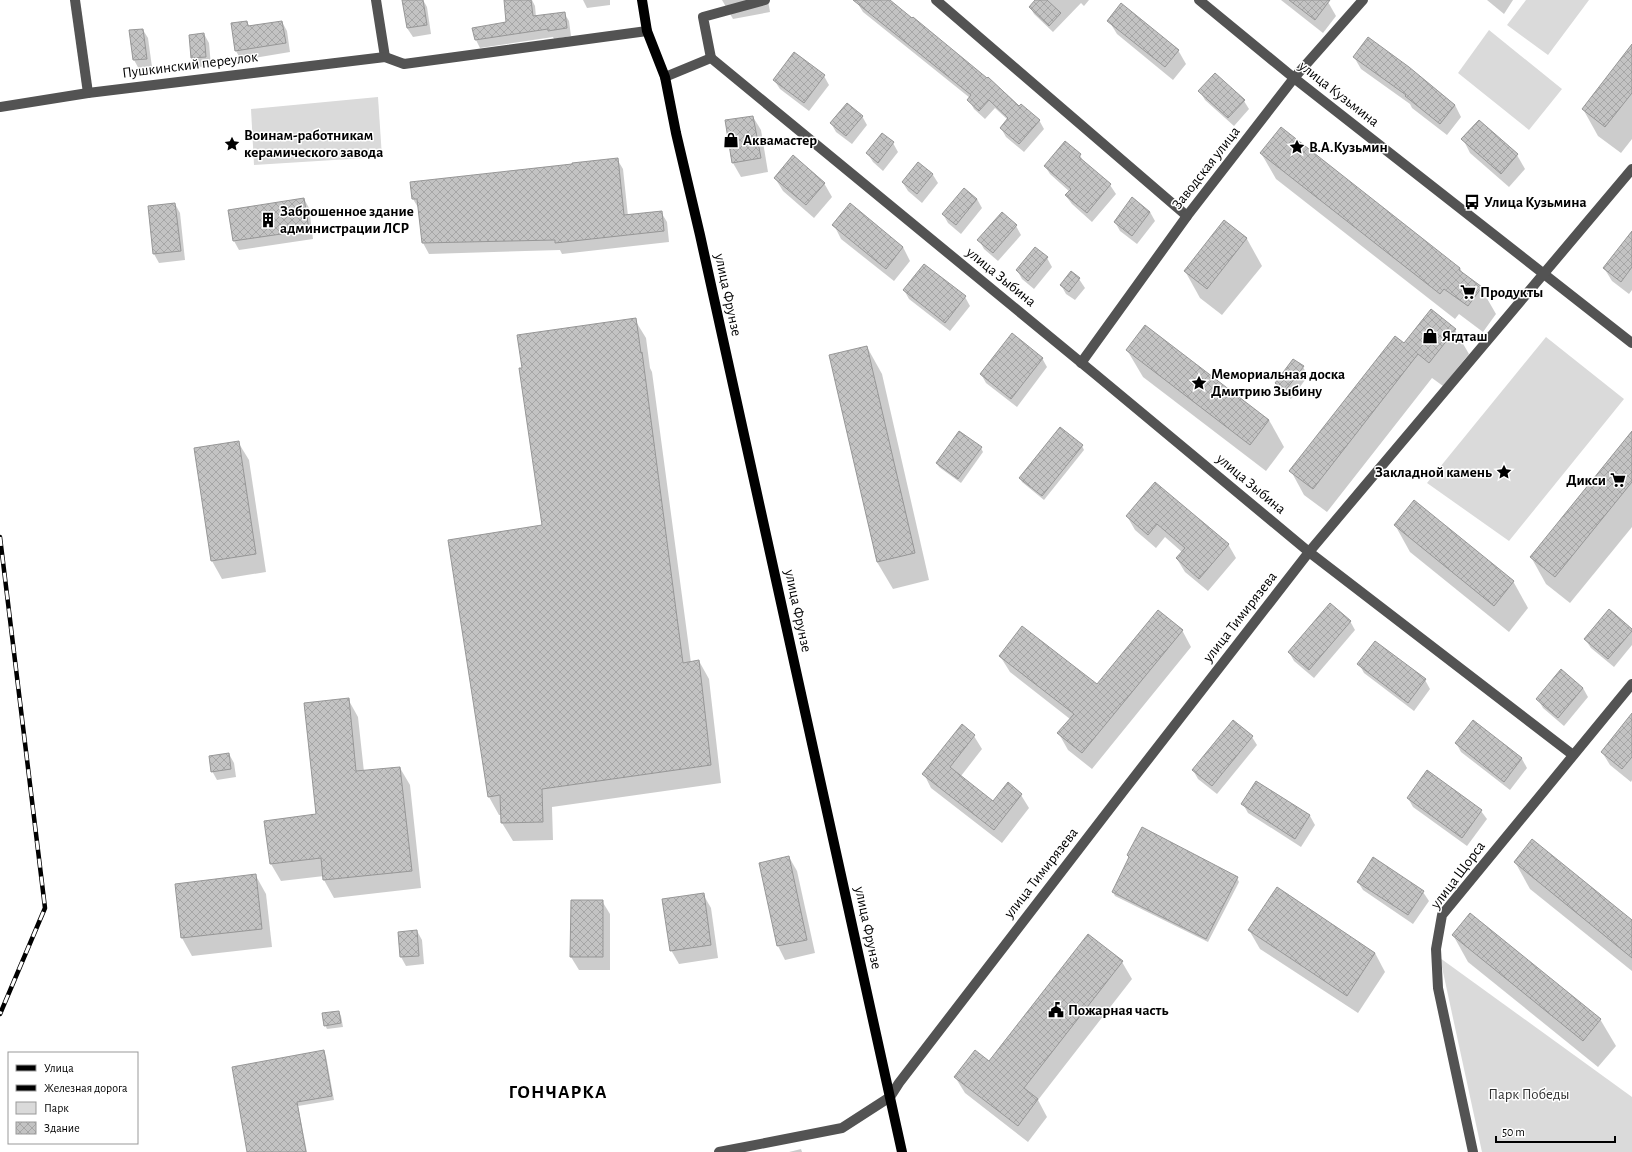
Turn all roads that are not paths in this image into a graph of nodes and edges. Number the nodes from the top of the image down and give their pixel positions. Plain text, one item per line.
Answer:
1 (75, 0) edge
2 (376, 0) edge
3 (642, 0) edge
4 (765, 0) edge
5 (936, 0) edge
6 (1199, 0) edge
7 (1363, 0) edge
8 (647, 31) junction
9 (385, 57) junction
10 (711, 58) junction
11 (665, 77) junction
12 (1294, 78) junction
13 (88, 93) junction
14 (0, 107) edge
15 (1632, 169) edge
16 (1187, 216) junction
17 (1543, 274) junction
18 (1632, 343) edge
19 (1081, 362) junction
20 (1309, 552) junction
21 (1632, 684) edge
22 (1573, 755) junction
23 (890, 1097) junction
24 (720, 1152) edge
25 (902, 1152) edge
26 (1473, 1152) edge

1 - 13 street
2 - 9 street
3 - 8 main road, улица Фрунзе
4 - 10 street
5 - 16 street
6 - 12 street, улица Кузьмина
7 - 12 street, Заводская улица
8 - 9 street
8 - 11 main road, улица Фрунзе
9 - 13 street, Пушкинский переулок
10 - 11 street
10 - 19 street, улица Зыбина
11 - 23 main road, улица Фрунзе
12 - 16 street, Заводская улица
12 - 17 street, улица Кузьмина
13 - 14 street, Пушкинский переулок
15 - 17 street, улица Тимирязева
16 - 19 street, Заводская улица
17 - 18 street, улица Кузьмина
17 - 20 street, улица Тимирязева
19 - 20 street, улица Зыбина
20 - 22 street, улица Зыбина
20 - 23 street, улица Тимирязева
21 - 22 street, улица Щорса
22 - 26 street, улица Щорса
23 - 24 street
23 - 25 main road, улица Фрунзе

